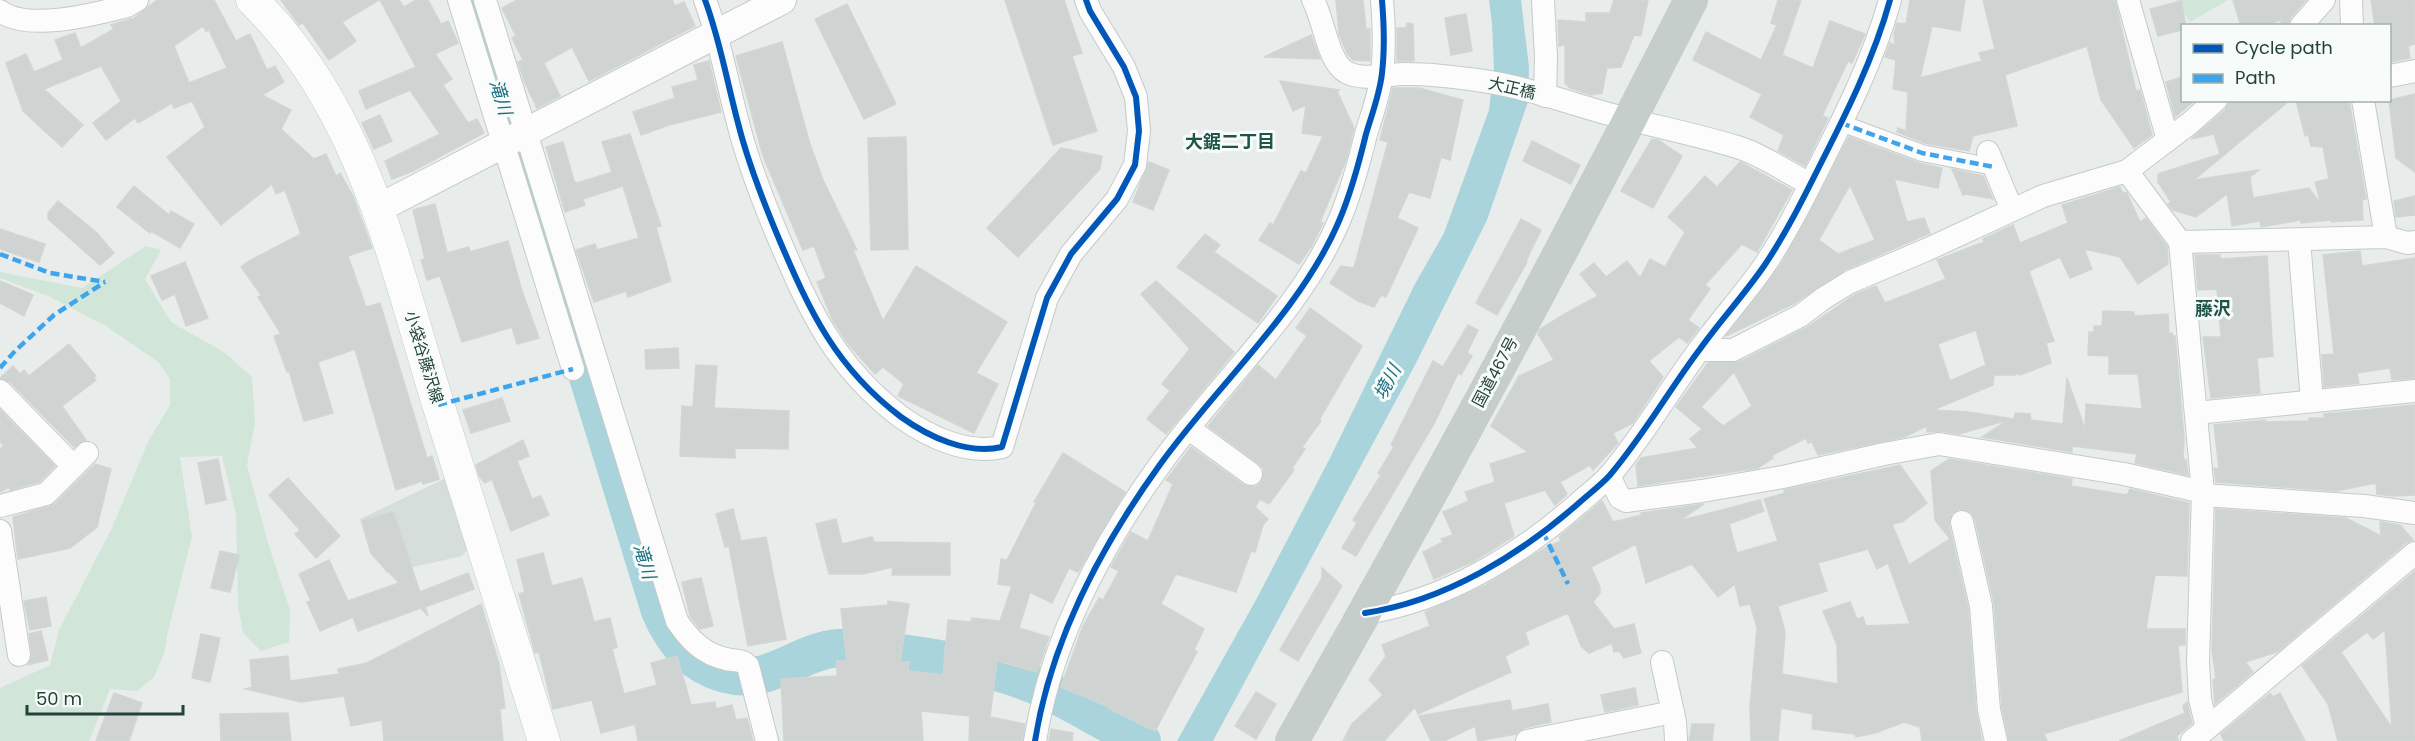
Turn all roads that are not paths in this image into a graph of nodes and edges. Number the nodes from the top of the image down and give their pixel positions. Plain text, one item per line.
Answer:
1 (137, 0) edge
2 (252, 0) edge
3 (459, 0) edge
4 (485, 0) edge
5 (705, 0) edge
6 (782, 0) edge
7 (1086, 0) edge
8 (1313, 0) edge
9 (1382, 0) edge
10 (1543, 0) edge
11 (1691, 0) edge
12 (1890, 0) edge
13 (2128, 0) edge
14 (2324, 0) edge
15 (2351, 0) edge
16 (0, 10) edge
17 (2309, 23) edge
18 (2352, 24) edge
19 (718, 34) junction
20 (2415, 71) edge
21 (1382, 74) junction
22 (2391, 76) edge
23 (1545, 96) junction
24 (2214, 102) edge
25 (2363, 102) edge
26 (1630, 120) junction
27 (1841, 123) junction
28 (515, 139) junction
29 (2168, 140) junction
30 (1991, 160) joint
31 (2127, 171) junction
32 (1810, 184) junction
33 (377, 209) junction
34 (2012, 210) junction
35 (2386, 237) junction
36 (2300, 240) junction
37 (2180, 242) junction
38 (2415, 242) edge
39 (1699, 350) junction
40 (573, 369) dead end
41 (0, 391) edge
42 (2415, 391) edge
43 (2312, 401) junction
44 (2196, 413) junction
45 (1188, 428) junction
46 (1251, 474) dead end
47 (1609, 476) junction
48 (2203, 494) junction
49 (0, 506) edge
50 (2415, 513) edge
51 (1962, 522) dead end
52 (0, 531) edge
53 (2415, 554) edge
54 (1365, 613) junction
55 (19, 655) dead end
56 (1662, 662) dead end
57 (1673, 712) junction
58 (2200, 734) edge
59 (544, 741) edge
60 (767, 741) edge
61 (1035, 741) edge
62 (1292, 741) edge
63 (1527, 741) edge
64 (1676, 741) edge
65 (1996, 741) edge

1 - 16 street
2 - 33 main road, 小袋谷藤沢線
3 - 28 street
4 - 28 street
5 - 19 street
6 - 19 street
7 - 19 street
8 - 21 street, 大正橋
9 - 21 street
10 - 23 street
11 - 26 highway, 国道467号
12 - 27 street
13 - 29 street
14 - 17 street
15 - 18 street
19 - 28 street
20 - 22 street
21 - 23 street, 大正橋
21 - 45 street
23 - 26 street, 大正橋
24 - 29 street
25 - 35 street
26 - 32 street, 大正橋
26 - 54 highway, 国道467号
27 - 30 street
27 - 32 street
28 - 33 street
28 - 40 street
28 - 60 street
29 - 31 street
30 - 34 street
31 - 34 street
31 - 37 street
32 - 39 street
33 - 59 main road, 小袋谷藤沢線
34 - 39 street
35 - 36 street
35 - 38 street
36 - 37 street
36 - 43 street
37 - 44 street
39 - 47 street
41 - 49 street
42 - 43 street
43 - 44 street
44 - 48 street
45 - 46 street
45 - 61 street
47 - 48 street
47 - 54 street
48 - 50 street
48 - 58 street
51 - 65 street
52 - 55 street
53 - 58 street
54 - 62 highway, 国道467号
56 - 57 street
57 - 63 street
57 - 64 street

